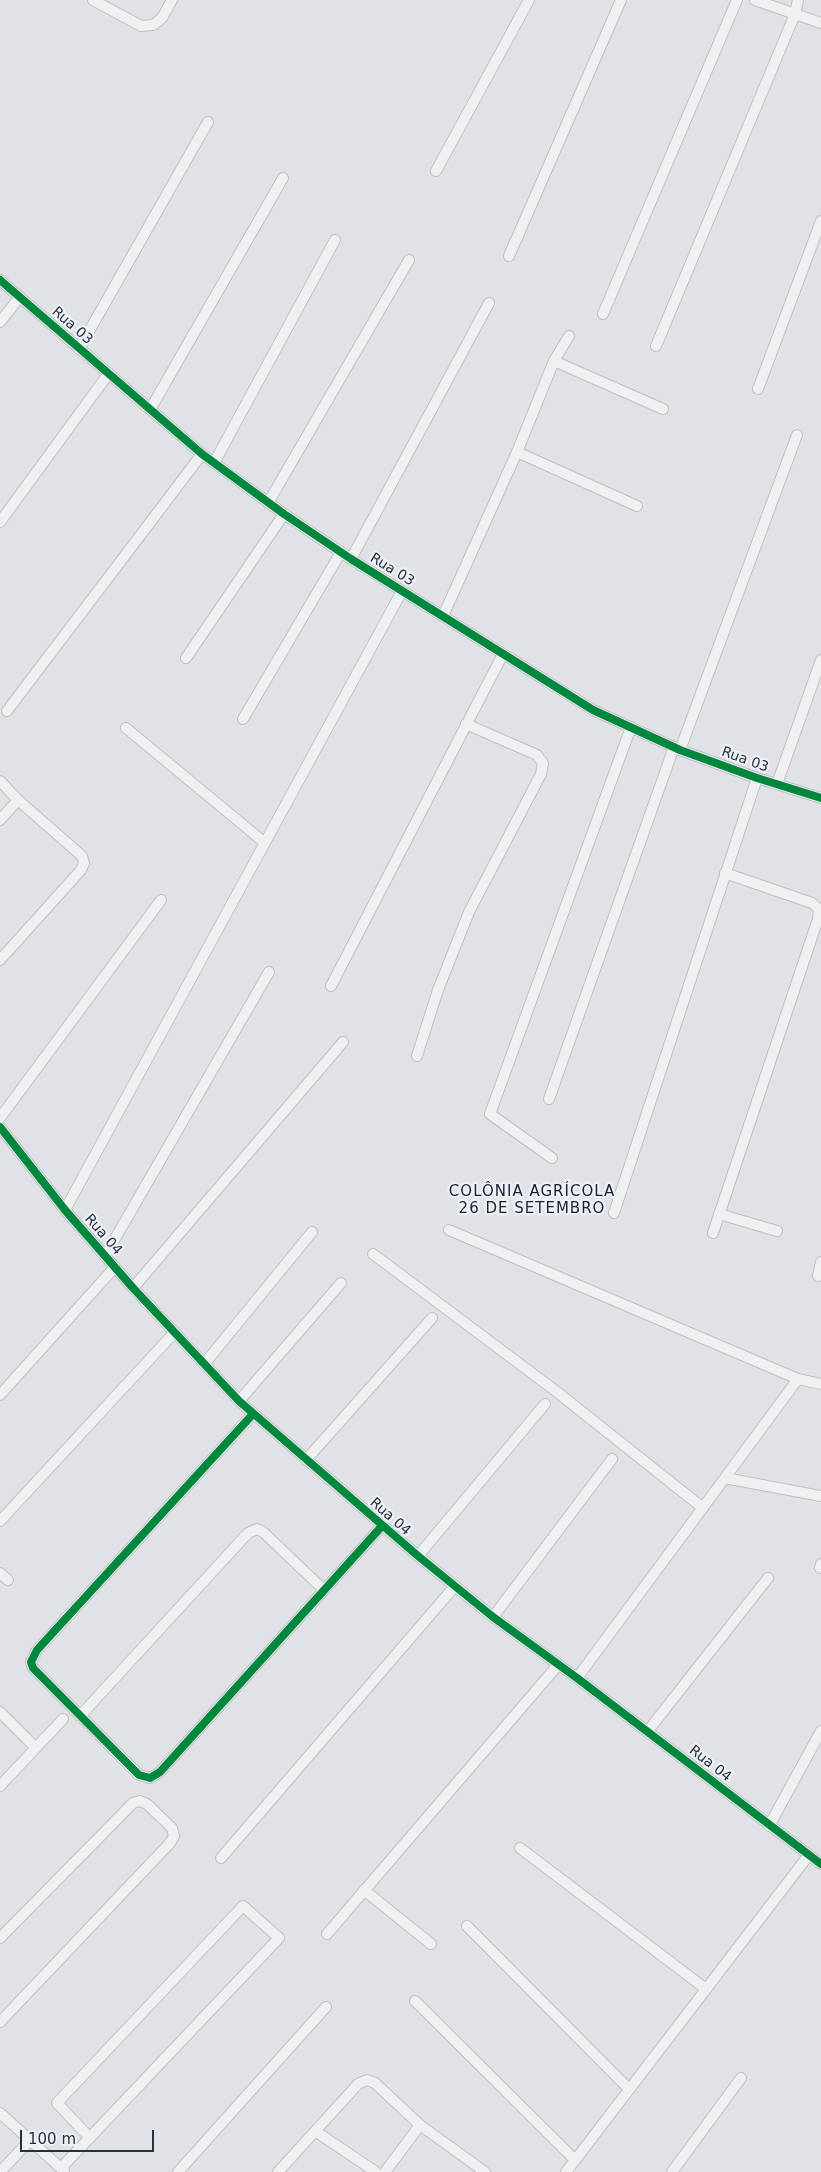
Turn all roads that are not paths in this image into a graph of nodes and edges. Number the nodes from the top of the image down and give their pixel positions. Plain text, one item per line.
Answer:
1 (93, 0) edge
2 (172, 0) edge
3 (528, 0) edge
4 (621, 0) edge
5 (737, 0) edge
6 (755, 0) edge
7 (798, 0) edge
8 (795, 14) junction
9 (821, 23) edge
10 (208, 122) dead end
11 (436, 172) dead end
12 (282, 178) dead end
13 (821, 221) edge
14 (335, 240) dead end
15 (509, 256) dead end
16 (408, 260) dead end
17 (0, 280) edge
18 (20, 297) junction
19 (489, 303) dead end
20 (603, 314) dead end
21 (0, 322) edge
22 (569, 336) dead end
23 (656, 346) dead end
24 (79, 349) junction
25 (554, 361) junction
26 (110, 373) junction
27 (758, 389) dead end
28 (151, 408) junction
29 (663, 409) dead end
30 (797, 435) dead end
31 (517, 452) junction
32 (202, 454) junction
33 (214, 462) junction
34 (268, 503) junction
35 (637, 506) dead end
36 (284, 514) junction
37 (0, 522) edge
38 (341, 552) junction
39 (351, 559) junction
40 (402, 591) junction
41 (444, 616) junction
42 (504, 654) junction
43 (186, 658) dead end
44 (821, 660) edge
45 (7, 711) dead end
46 (243, 719) dead end
47 (466, 724) junction
48 (631, 727) junction
49 (126, 728) dead end
50 (677, 748) junction
51 (757, 778) junction
52 (0, 781) edge
53 (777, 784) junction
54 (821, 798) edge
55 (18, 800) junction
56 (0, 820) edge
57 (265, 843) junction
58 (725, 873) junction
59 (161, 900) dead end
60 (0, 960) edge
61 (268, 972) dead end
62 (331, 986) dead end
63 (343, 1042) dead end
64 (417, 1056) dead end
65 (549, 1099) dead end
66 (0, 1118) edge
67 (0, 1127) edge
68 (552, 1158) dead end
69 (65, 1210) junction
70 (614, 1213) dead end
71 (719, 1214) junction
72 (450, 1230) dead end
73 (777, 1231) dead end
74 (312, 1232) dead end
75 (713, 1233) dead end
76 (373, 1254) dead end
77 (105, 1256) junction
78 (821, 1262) edge
79 (115, 1268) junction
80 (818, 1276) dead end
81 (341, 1283) dead end
82 (133, 1288) junction
83 (432, 1318) dead end
84 (176, 1332) junction
85 (205, 1363) junction
86 (798, 1379) junction
87 (821, 1384) edge
88 (0, 1395) edge
89 (239, 1401) junction
90 (545, 1404) dead end
91 (254, 1414) junction
92 (612, 1459) dead end
93 (306, 1460) junction
94 (725, 1478) junction
95 (821, 1496) edge
96 (703, 1508) junction
97 (0, 1521) edge
98 (382, 1526) junction
99 (418, 1556) junction
100 (768, 1578) dead end
101 (455, 1586) junction
102 (324, 1590) junction
103 (492, 1617) junction
104 (558, 1665) junction
105 (577, 1678) junction
106 (0, 1712) edge
107 (80, 1716) junction
108 (63, 1719) dead end
109 (821, 1731) edge
110 (647, 1732) junction
111 (36, 1748) junction
112 (0, 1786) edge
113 (769, 1826) junction
114 (520, 1848) dead end
115 (808, 1856) junction
116 (221, 1858) dead end
117 (821, 1864) edge
118 (364, 1890) junction
119 (467, 1926) dead end
120 (327, 1934) dead end
121 (0, 1938) edge
122 (431, 1944) dead end
123 (706, 1989) junction
124 (415, 2001) dead end
125 (326, 2007) dead end
126 (0, 2022) edge
127 (741, 2078) dead end
128 (629, 2089) junction
129 (0, 2113) edge
130 (420, 2126) junction
131 (315, 2131) junction
132 (90, 2138) junction
133 (30, 2140) junction
134 (576, 2160) junction
135 (63, 2170) edge
136 (0, 2172) edge
137 (178, 2172) edge
138 (278, 2172) edge
139 (376, 2172) edge
140 (385, 2172) edge
141 (485, 2172) edge
142 (566, 2172) edge
143 (672, 2172) edge

1 - 2 street
3 - 11 street
4 - 15 street
5 - 20 street
6 - 8 street
7 - 8 street
8 - 9 street
8 - 23 street
10 - 24 street
12 - 28 street
13 - 27 street
14 - 33 street
16 - 34 street
17 - 18 street, Rua 03
18 - 21 street
18 - 24 street, Rua 03
19 - 39 street
22 - 25 street
24 - 26 street, Rua 03
25 - 29 street
25 - 31 street
26 - 28 street, Rua 03
26 - 37 street
28 - 32 street, Rua 03
30 - 50 street
31 - 35 street
31 - 41 street
32 - 33 street, Rua 03
32 - 45 street
33 - 34 street, Rua 03
34 - 36 street, Rua 03
36 - 38 street, Rua 03
36 - 43 street
38 - 39 street, Rua 03
38 - 46 street
39 - 40 street, Rua 03
40 - 41 street, Rua 03
40 - 57 street
41 - 42 street, Rua 03
42 - 47 street
42 - 48 street, Rua 03
44 - 53 street
47 - 62 street
47 - 64 street
48 - 50 street, Rua 03
48 - 68 street
49 - 57 street
50 - 51 street, Rua 03
50 - 65 street
51 - 53 street, Rua 03
51 - 58 street
52 - 55 street
53 - 54 street, Rua 03
55 - 56 street
55 - 60 street
57 - 69 street
58 - 70 street
58 - 71 street
59 - 66 street
61 - 77 street
63 - 82 street
67 - 69 street, Rua 04
69 - 77 street, Rua 04
71 - 73 street
71 - 75 street
72 - 86 street
74 - 85 street
76 - 96 street
77 - 79 street, Rua 04
78 - 80 street
79 - 82 street, Rua 04
79 - 88 street
81 - 89 street
82 - 84 street, Rua 04
83 - 93 street
84 - 85 street, Rua 04
84 - 97 street
85 - 89 street, Rua 04
86 - 87 street
86 - 94 street
89 - 91 street, Rua 04
90 - 99 street
91 - 93 street, Rua 04
91 - 107 street
92 - 103 street
93 - 98 street, Rua 04
94 - 95 street
94 - 96 street
96 - 105 street
98 - 99 street, Rua 04
98 - 102 street
99 - 101 street, Rua 04
100 - 110 street
101 - 103 street, Rua 04
101 - 116 street
102 - 107 street
102 - 107 street
103 - 104 street, Rua 04
104 - 105 street, Rua 04
104 - 118 street
105 - 110 street, Rua 04
106 - 111 street
108 - 111 street
109 - 113 street
110 - 113 street, Rua 04
111 - 112 street
113 - 115 street, Rua 04
114 - 123 street
115 - 117 street, Rua 04
115 - 123 street
118 - 120 street
118 - 122 street
119 - 128 street
121 - 126 street
123 - 128 street
124 - 134 street
125 - 137 street
127 - 143 street
128 - 134 street
129 - 133 street
130 - 131 street
130 - 140 street
130 - 141 street
131 - 138 street
131 - 139 street
132 - 132 street
132 - 135 street
133 - 135 street
133 - 136 street
134 - 142 street

